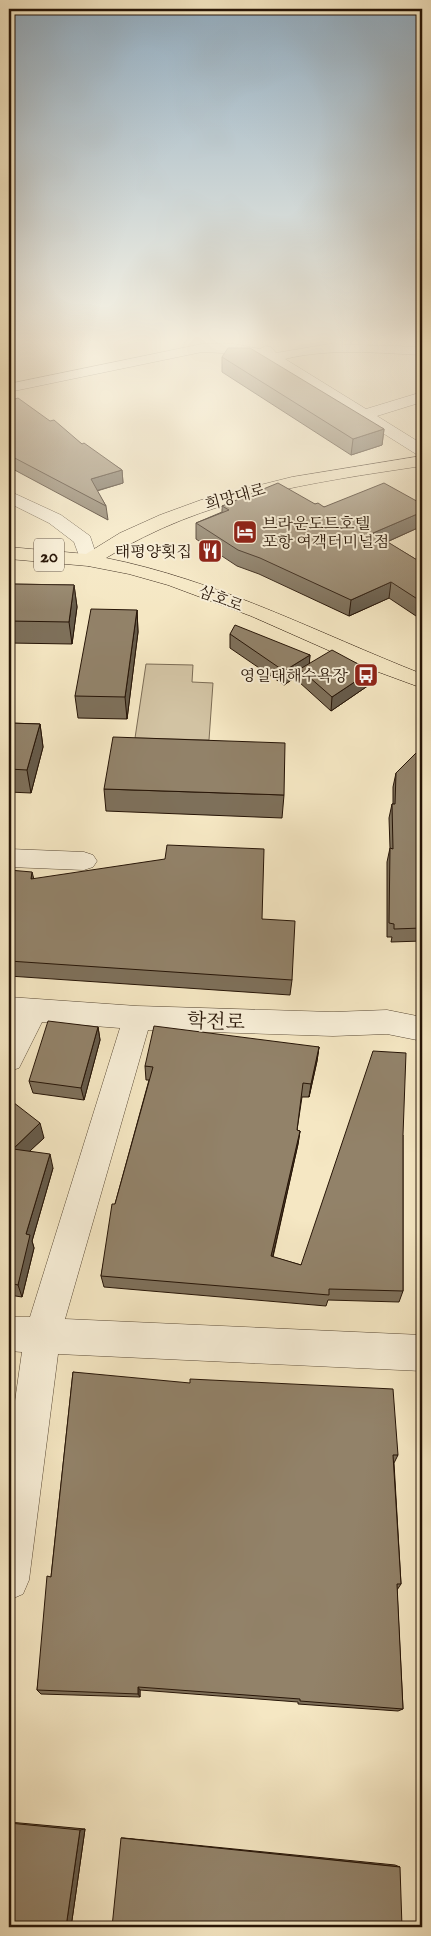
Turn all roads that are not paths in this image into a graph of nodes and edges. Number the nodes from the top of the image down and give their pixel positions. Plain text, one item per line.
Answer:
1 (387, 429) edge
2 (422, 451) edge
3 (422, 461) edge
4 (9, 496) edge
5 (9, 553) edge
6 (89, 560) junction
7 (422, 682) edge
8 (9, 858) edge
9 (84, 861) dead end
10 (22, 1009) edge
11 (137, 1018) junction
12 (422, 1029) edge
13 (422, 1038) edge
14 (9, 1058) edge
15 (25, 1335) edge
16 (422, 1354) edge
17 (9, 1580) edge

1 - 2 street
3 - 6 main road, 희망대로 / 20
4 - 6 street
5 - 6 main road, 삼호로 / 20
6 - 7 main road, 삼호로
8 - 9 street
10 - 11 street, 학전로
10 - 14 street
11 - 12 street, 학전로
11 - 15 street
12 - 13 street
15 - 16 street
15 - 17 street

